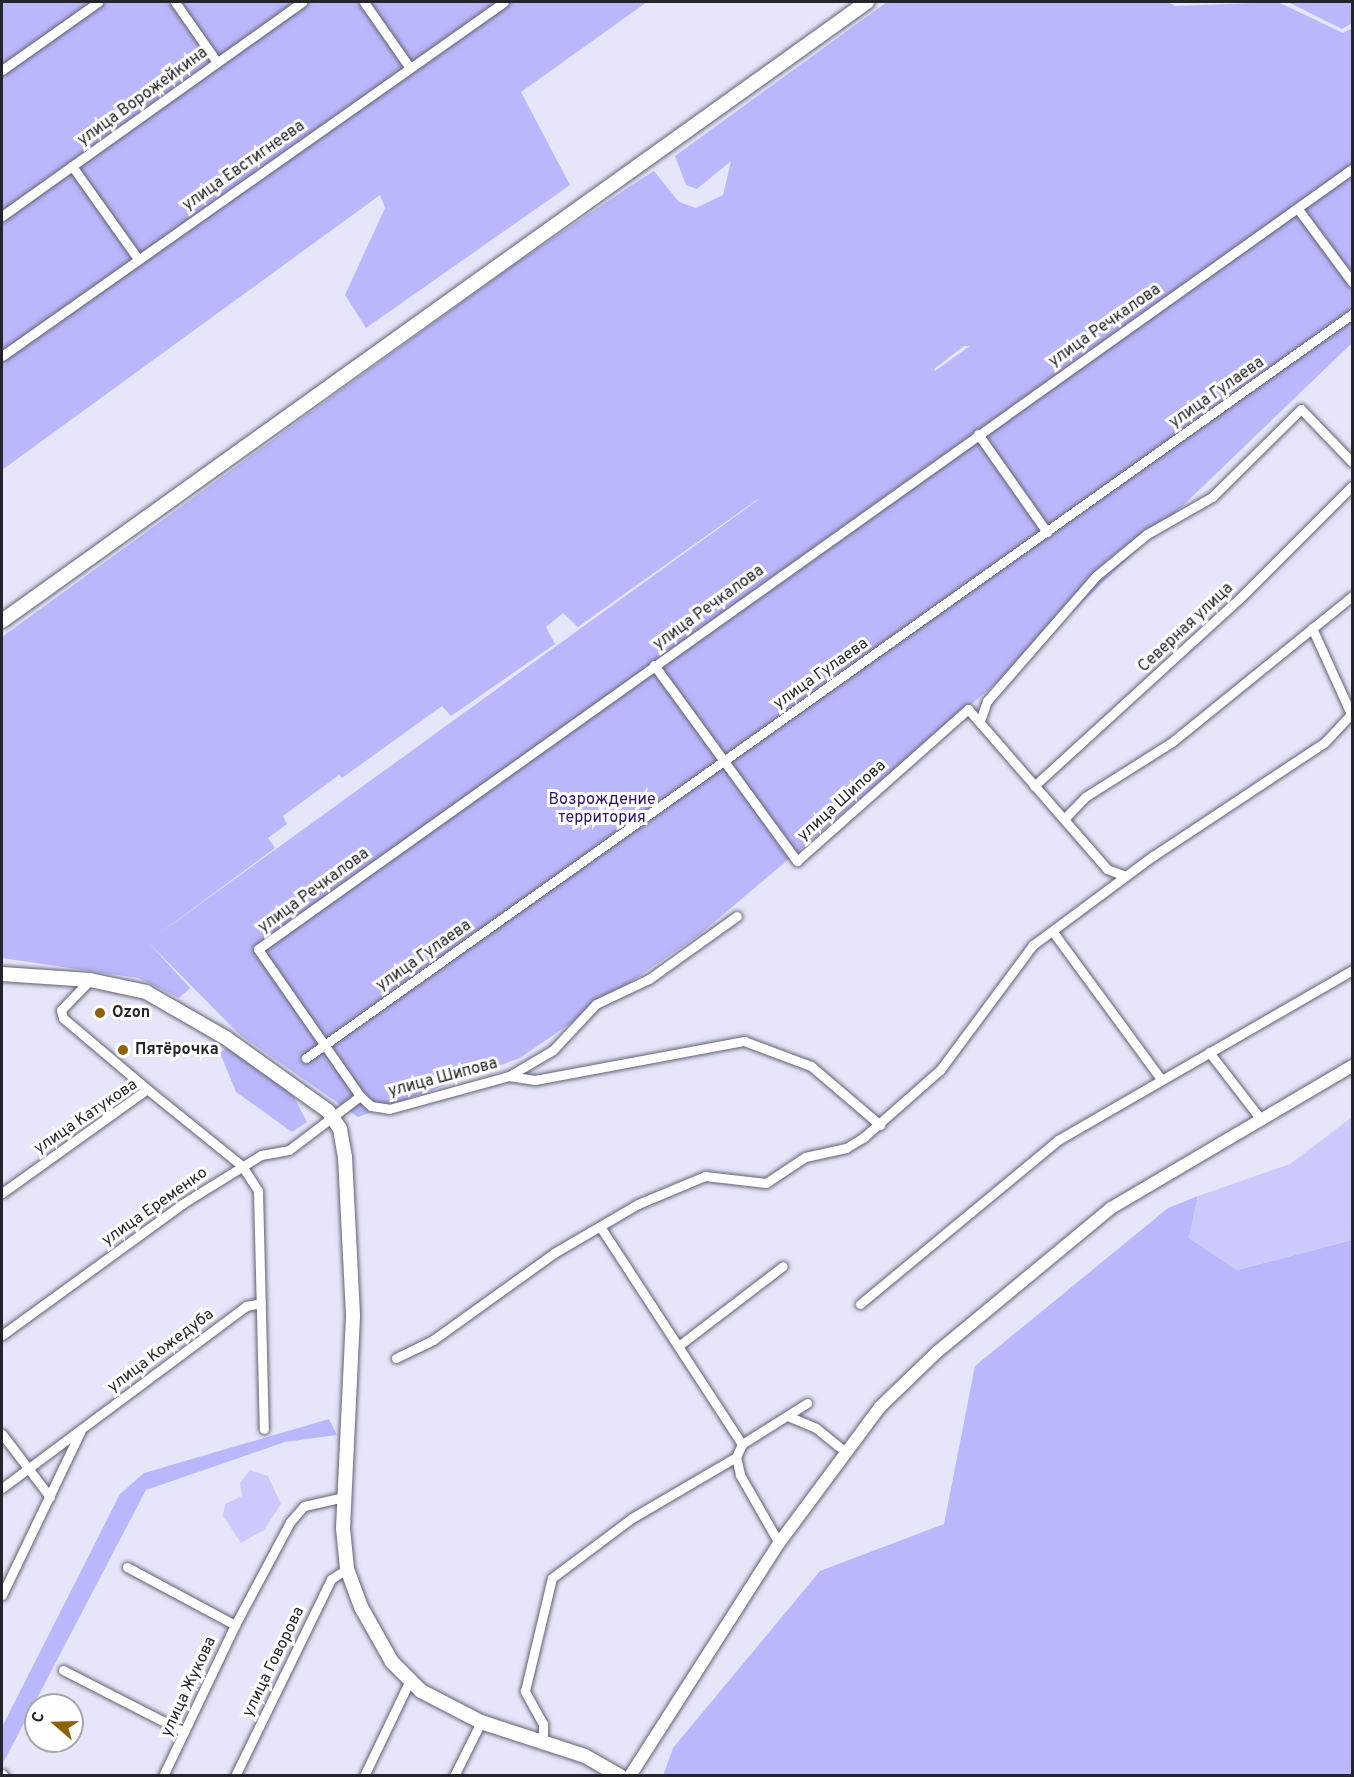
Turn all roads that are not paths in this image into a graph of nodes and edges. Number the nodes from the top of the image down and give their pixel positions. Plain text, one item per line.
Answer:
1 (98, 2) edge
2 (175, 2) edge
3 (302, 2) edge
4 (364, 2) edge
5 (504, 2) edge
6 (867, 2) edge
7 (217, 62) junction
8 (410, 68) junction
9 (2, 70) edge
10 (72, 166) junction
11 (1353, 169) edge
12 (1298, 209) junction
13 (2, 216) edge
14 (138, 259) junction
15 (1353, 282) edge
16 (1353, 314) edge
17 (2, 357) edge
18 (978, 434) junction
19 (1353, 462) edge
20 (1353, 486) edge
21 (1047, 532) junction
22 (1353, 596) edge
23 (2, 621) edge
24 (1312, 628) junction
25 (654, 665) junction
26 (1352, 713) edge
27 (981, 721) junction
28 (723, 762) junction
29 (1034, 786) junction
30 (1064, 819) junction
31 (1125, 876) junction
32 (737, 916) dead end
33 (1053, 932) junction
34 (1353, 970) edge
35 (2, 974) edge
36 (90, 980) junction
37 (327, 1044) junction
38 (1209, 1052) junction
39 (306, 1058) dead end
40 (1353, 1066) edge
41 (509, 1076) junction
42 (1161, 1079) junction
43 (147, 1089) junction
44 (360, 1096) junction
45 (332, 1116) junction
46 (1259, 1117) junction
47 (879, 1125) junction
48 (242, 1166) junction
49 (2, 1193) edge
50 (602, 1228) junction
51 (783, 1266) dead end
52 (261, 1303) junction
53 (860, 1304) dead end
54 (2, 1335) edge
55 (681, 1344) junction
56 (396, 1358) dead end
57 (807, 1403) dead end
58 (790, 1417) junction
59 (264, 1429) dead end
60 (81, 1430) junction
61 (2, 1434) edge
62 (742, 1444) junction
63 (844, 1451) junction
64 (736, 1457) junction
65 (28, 1468) junction
66 (2, 1488) edge
67 (50, 1497) junction
68 (344, 1497) junction
69 (779, 1543) junction
70 (126, 1567) dead end
71 (347, 1569) junction
72 (2, 1595) edge
73 (235, 1625) junction
74 (63, 1670) dead end
75 (409, 1682) junction
76 (481, 1722) junction
77 (184, 1732) junction
78 (543, 1743) junction
79 (163, 1776) edge
80 (235, 1776) edge
81 (364, 1776) edge
82 (454, 1776) edge
83 (620, 1776) edge
84 (630, 1776) edge

1 - 9 street
2 - 7 street
3 - 7 street, улица Ворожейкина
4 - 8 street
5 - 8 street, улица Евстигнеева
6 - 23 main road
7 - 10 street, улица Ворожейкина
8 - 14 street, улица Евстигнеева
10 - 13 street, улица Ворожейкина
10 - 14 street
11 - 12 street, улица Речкалова
12 - 15 street
12 - 18 street, улица Речкалова
14 - 17 street, улица Евстигнеева
16 - 21 street, улица Гулаева
18 - 21 street
18 - 25 street, улица Речкалова
19 - 27 street
20 - 29 street, Северная улица
21 - 28 street, улица Гулаева
22 - 24 street
24 - 26 street
24 - 30 street
25 - 28 street, улица Шипова
25 - 37 street, улица Речкалова
26 - 31 street
27 - 28 street, улица Шипова
27 - 29 street
28 - 37 street, улица Гулаева
29 - 30 street
30 - 31 street
31 - 33 street
32 - 41 street, улица Шипова
33 - 42 street
33 - 47 street
34 - 38 street
35 - 36 main road
36 - 43 street
36 - 45 main road
37 - 39 street, улица Гулаева
37 - 44 street, улица Речкалова
38 - 42 street
38 - 46 street
40 - 46 street
41 - 44 street, улица Шипова
41 - 47 street
42 - 53 street
43 - 48 street, улица Катукова
43 - 49 street, улица Катукова
44 - 45 street
45 - 48 street, улица Еременко
45 - 68 main road
46 - 63 street
47 - 50 street
48 - 52 street
48 - 54 street, улица Еременко
50 - 55 street
50 - 56 street
51 - 55 street
52 - 59 street
52 - 60 street, улица Кожедуба
55 - 62 street
57 - 58 street
58 - 62 street
58 - 63 street
60 - 65 street, улица Кожедуба
60 - 67 street, улица Кожедуба
61 - 65 street
62 - 64 street
63 - 69 street
64 - 69 street
64 - 78 street
65 - 66 street, улица Кожедуба
65 - 67 street
67 - 72 street, улица Кожедуба
68 - 71 main road
68 - 73 street
69 - 84 street
70 - 73 street, улица Жукова
71 - 75 main road
71 - 80 street, улица Говорова
73 - 77 street, улица Жукова
74 - 77 street
75 - 76 main road
75 - 81 street
76 - 78 main road
76 - 82 street
77 - 79 street, улица Жукова
78 - 83 main road

